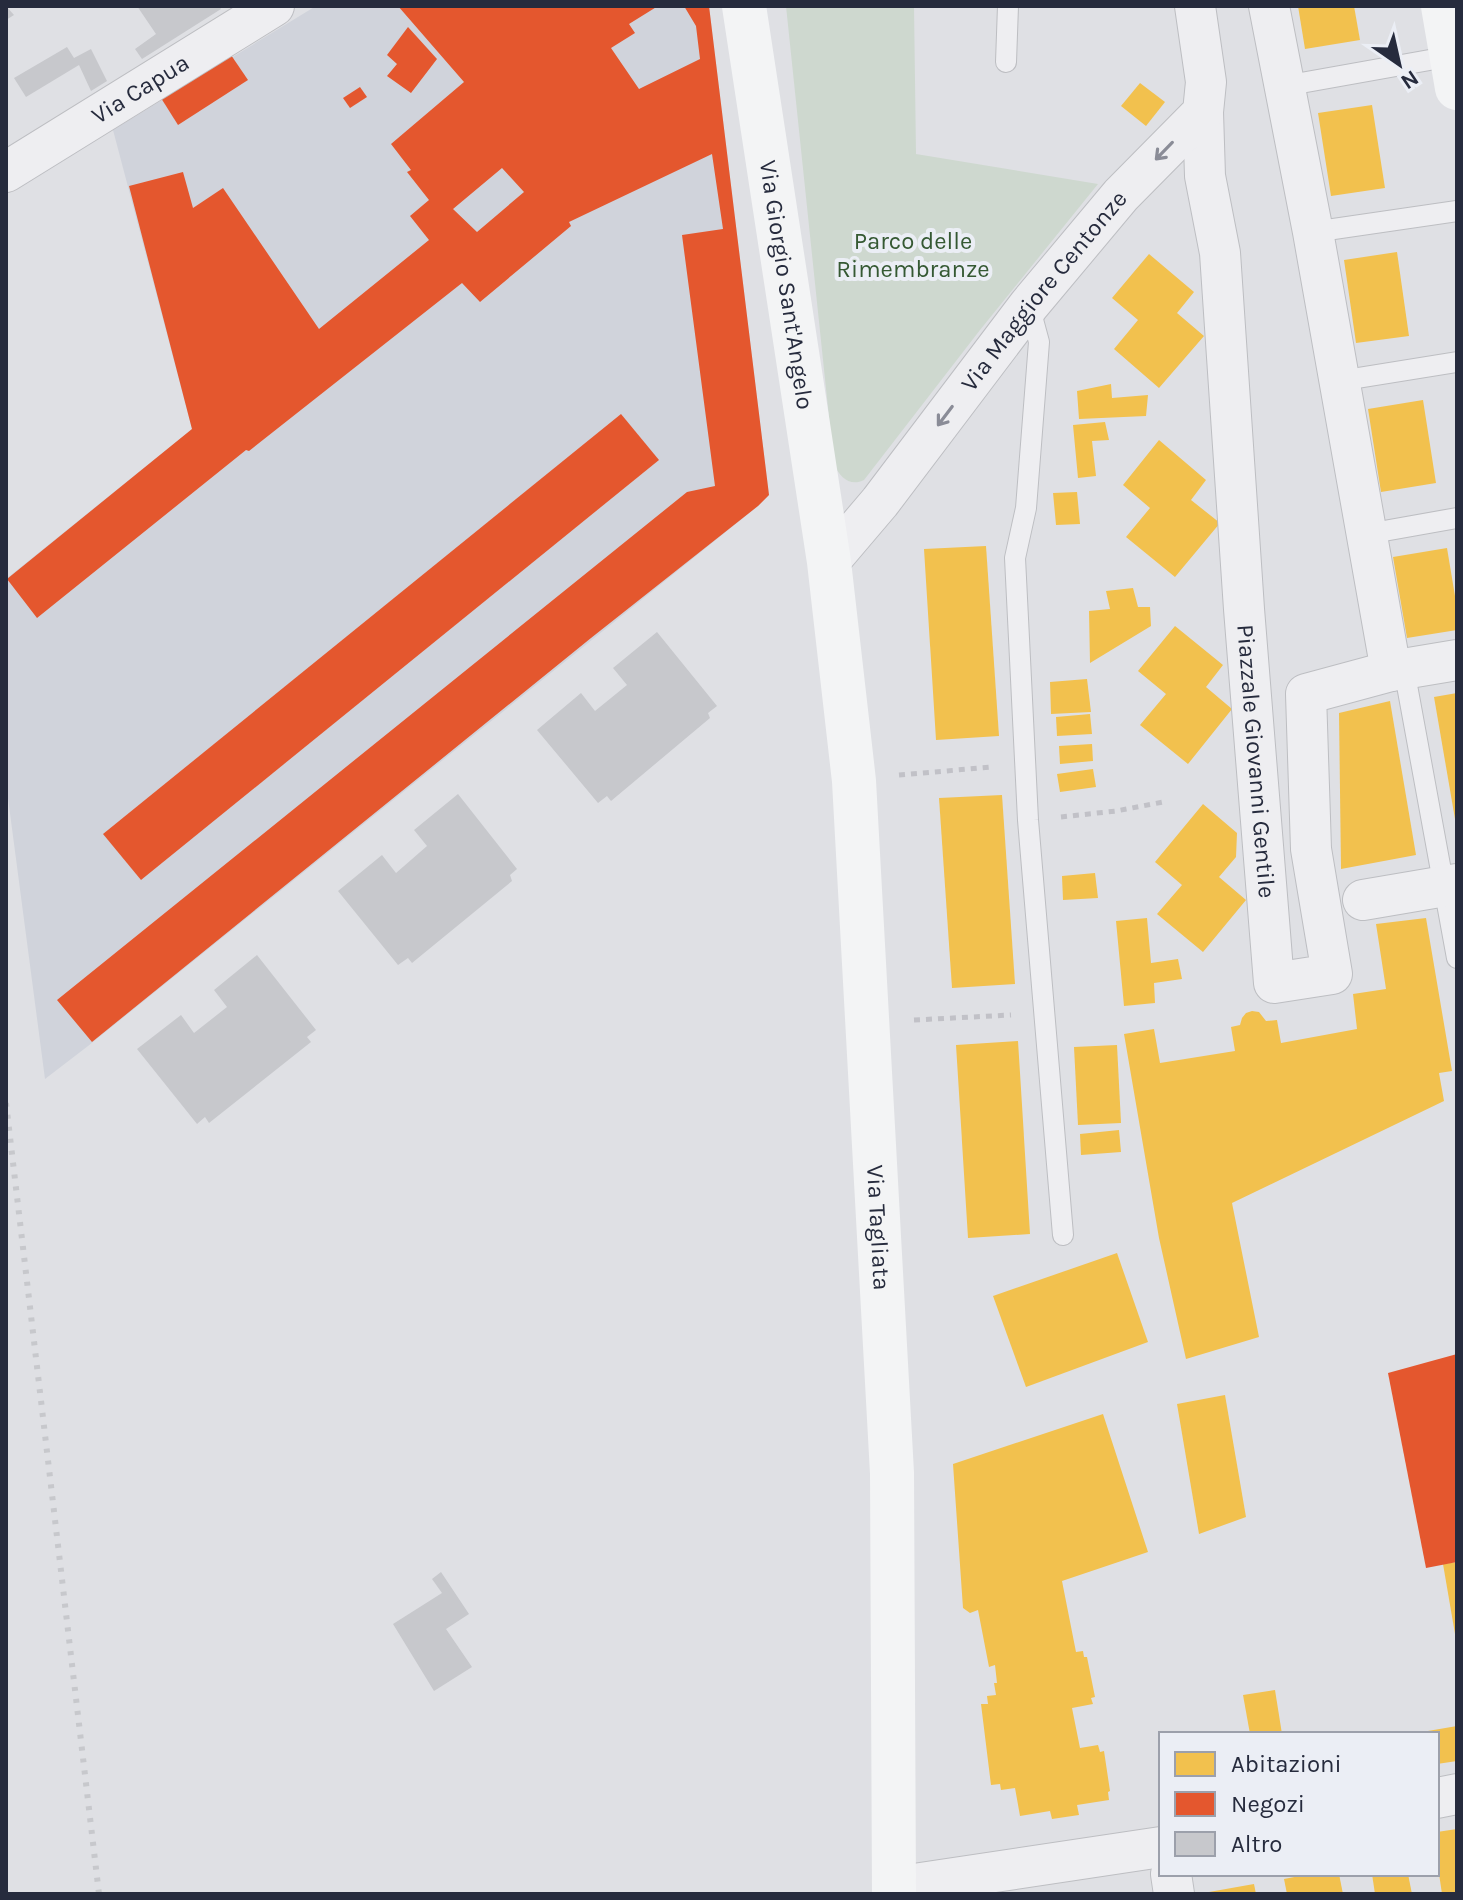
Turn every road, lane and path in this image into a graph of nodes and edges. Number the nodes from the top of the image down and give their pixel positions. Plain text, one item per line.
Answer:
1 (274, 6) edge
2 (744, 6) edge
3 (1008, 6) edge
4 (1195, 6) edge
5 (1269, 6) edge
6 (1443, 6) edge
7 (1006, 62) dead end
8 (1454, 72) edge
9 (1284, 86) junction
10 (1203, 112) junction
11 (6, 172) edge
12 (1457, 211) edge
13 (1313, 232) junction
14 (1029, 305) junction
15 (1457, 362) edge
16 (1339, 381) junction
17 (1457, 518) edge
18 (1367, 534) junction
19 (829, 562) junction
20 (1457, 660) edge
21 (1397, 670) junction
22 (1026, 764) junction
23 (928, 771) dead end
24 (1163, 802) dead end
25 (1028, 820) junction
26 (1451, 885) edge
27 (1363, 900) dead end
28 (1457, 958) edge
29 (1044, 1012) junction
30 (966, 1019) dead end
31 (1063, 1235) dead end
32 (1159, 1847) edge
33 (894, 1890) edge

1 - 11 street, Via Capua
2 - 19 street, Via Giorgio Sant'Angelo
3 - 7 lane
4 - 10 street
5 - 9 street
6 - 8 street
8 - 9 lane
9 - 13 street
10 -> 14 street, Via Maggiore Centonze
10 - 21 street, Piazzale Giovanni Gentile
12 - 13 lane
13 - 16 street
14 -> 19 street, Via Maggiore Centonze
14 - 22 lane
15 - 16 lane
16 - 18 street
17 - 18 lane
18 - 21 street
19 - 33 street, Via Tagliata
20 - 21 street, Piazzale Giovanni Gentile
21 - 26 lane
22 - 23 path
22 - 25 lane
24 - 25 path
25 - 29 lane
26 - 27 street
26 - 28 lane
29 - 30 path
29 - 31 lane
32 - 33 street

